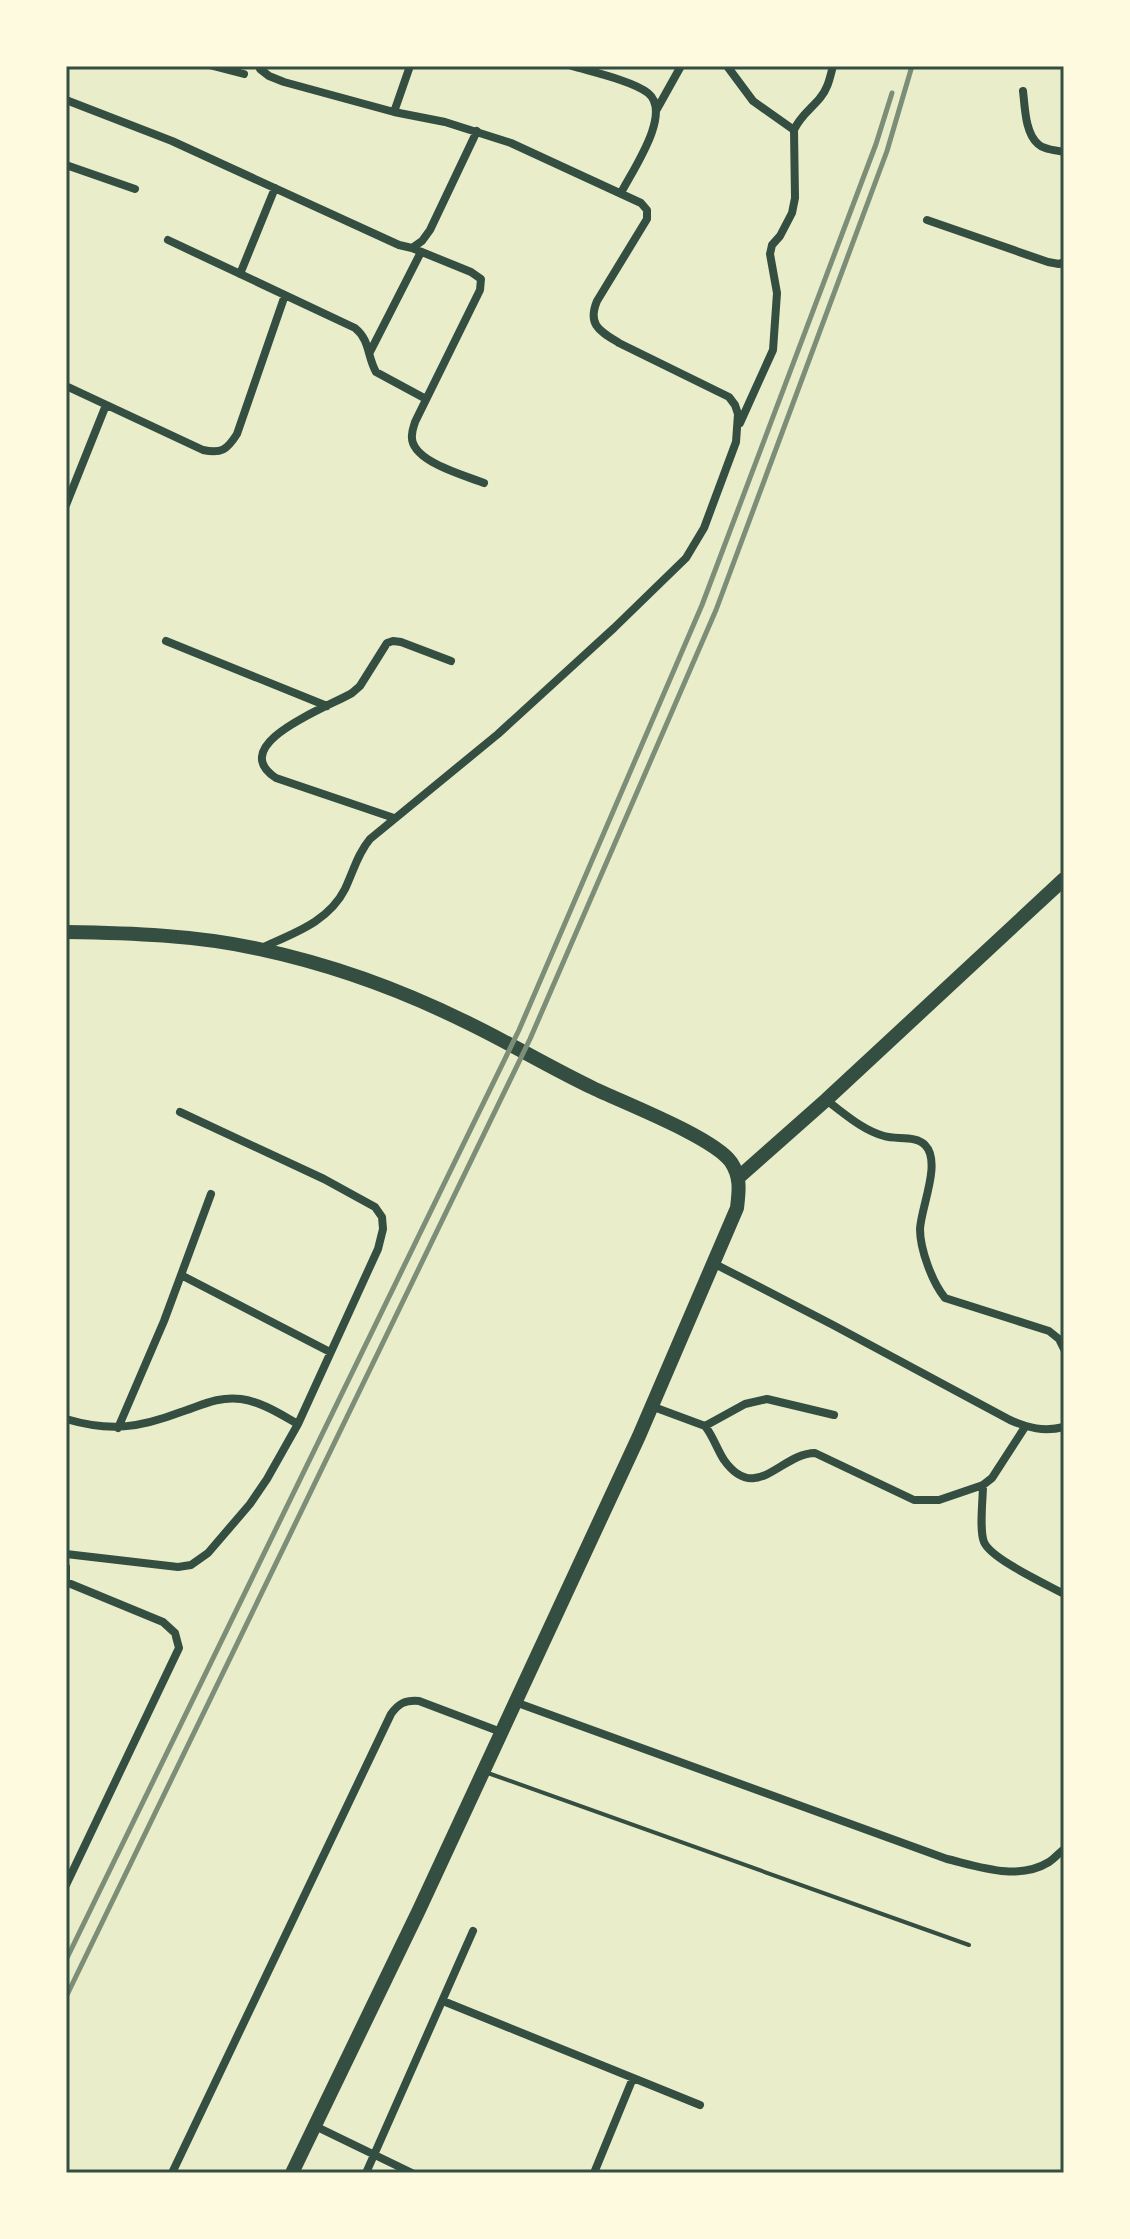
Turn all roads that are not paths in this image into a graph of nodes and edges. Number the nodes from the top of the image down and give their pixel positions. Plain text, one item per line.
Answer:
1 (213, 66) edge
2 (260, 66) edge
3 (410, 66) edge
4 (572, 66) edge
5 (681, 66) edge
6 (727, 66) edge
7 (833, 66) edge
8 (244, 74) dead end
9 (1023, 91) dead end
10 (66, 100) edge
11 (657, 109) junction
12 (394, 112) junction
13 (794, 130) junction
14 (477, 131) junction
15 (1064, 152) edge
16 (66, 165) edge
17 (275, 188) junction
18 (135, 189) dead end
19 (621, 193) junction
20 (927, 220) dead end
21 (168, 240) dead end
22 (417, 250) junction
23 (1064, 262) edge
24 (240, 274) junction
25 (285, 295) junction
26 (369, 352) junction
27 (66, 386) edge
28 (426, 399) junction
29 (106, 405) junction
30 (739, 424) junction
31 (484, 483) dead end
32 (66, 505) edge
33 (166, 641) dead end
34 (451, 661) dead end
35 (327, 706) junction
36 (394, 818) junction
37 (1064, 879) edge
38 (66, 932) edge
39 (259, 949) junction
40 (826, 1100) junction
41 (180, 1112) dead end
42 (739, 1177) junction
43 (211, 1194) dead end
44 (713, 1263) junction
45 (181, 1275) junction
46 (1064, 1349) edge
47 (330, 1352) junction
48 (651, 1406) junction
49 (834, 1415) dead end
50 (66, 1419) edge
51 (298, 1424) junction
52 (705, 1426) junction
53 (1025, 1427) junction
54 (1064, 1427) edge
55 (118, 1428) junction
56 (983, 1485) junction
57 (66, 1554) edge
58 (66, 1567) edge
59 (66, 1581) edge
60 (1064, 1594) edge
61 (515, 1702) junction
62 (501, 1732) junction
63 (483, 1771) junction
64 (1064, 1849) edge
65 (66, 1885) edge
66 (473, 1931) dead end
67 (969, 1945) dead end
68 (443, 2001) junction
69 (633, 2078) junction
70 (700, 2105) dead end
71 (315, 2126) junction
72 (374, 2155) junction
73 (172, 2173) edge
74 (292, 2173) edge
75 (366, 2173) edge
76 (412, 2173) edge
77 (594, 2173) edge

1 - 8 street
2 - 12 street
3 - 12 street
4 - 11 street
5 - 11 street
6 - 13 street
7 - 13 street
9 - 15 street
10 - 17 street
11 - 19 street
12 - 14 street
13 - 30 street
14 - 19 street
14 - 22 street
16 - 18 street
17 - 22 street
17 - 24 street
19 - 30 street
20 - 23 street
21 - 24 street
22 - 26 street
22 - 28 street
24 - 25 street
25 - 26 street
25 - 29 street
26 - 28 street
27 - 29 street
28 - 31 street
29 - 32 street
30 - 36 street
33 - 35 street
34 - 35 street
35 - 36 street
36 - 39 street
37 - 40 main road
38 - 39 main road
39 - 42 main road
40 - 42 main road
40 - 46 street
41 - 47 street
42 - 44 main road
43 - 45 street
44 - 48 main road
44 - 53 street
45 - 47 street
45 - 55 street
47 - 51 street
48 - 52 street
48 - 61 main road
49 - 52 street
50 - 55 street
51 - 55 street
51 - 57 street
52 - 56 street
53 - 54 street
53 - 56 street
56 - 60 street
58 - 59 street
59 - 65 street
61 - 62 main road
61 - 64 street
62 - 63 main road
62 - 73 street
63 - 67 lane
63 - 71 main road
66 - 68 street
68 - 69 street
68 - 72 street
69 - 70 street
69 - 77 street
71 - 72 street
71 - 74 main road
72 - 75 street
72 - 76 street

